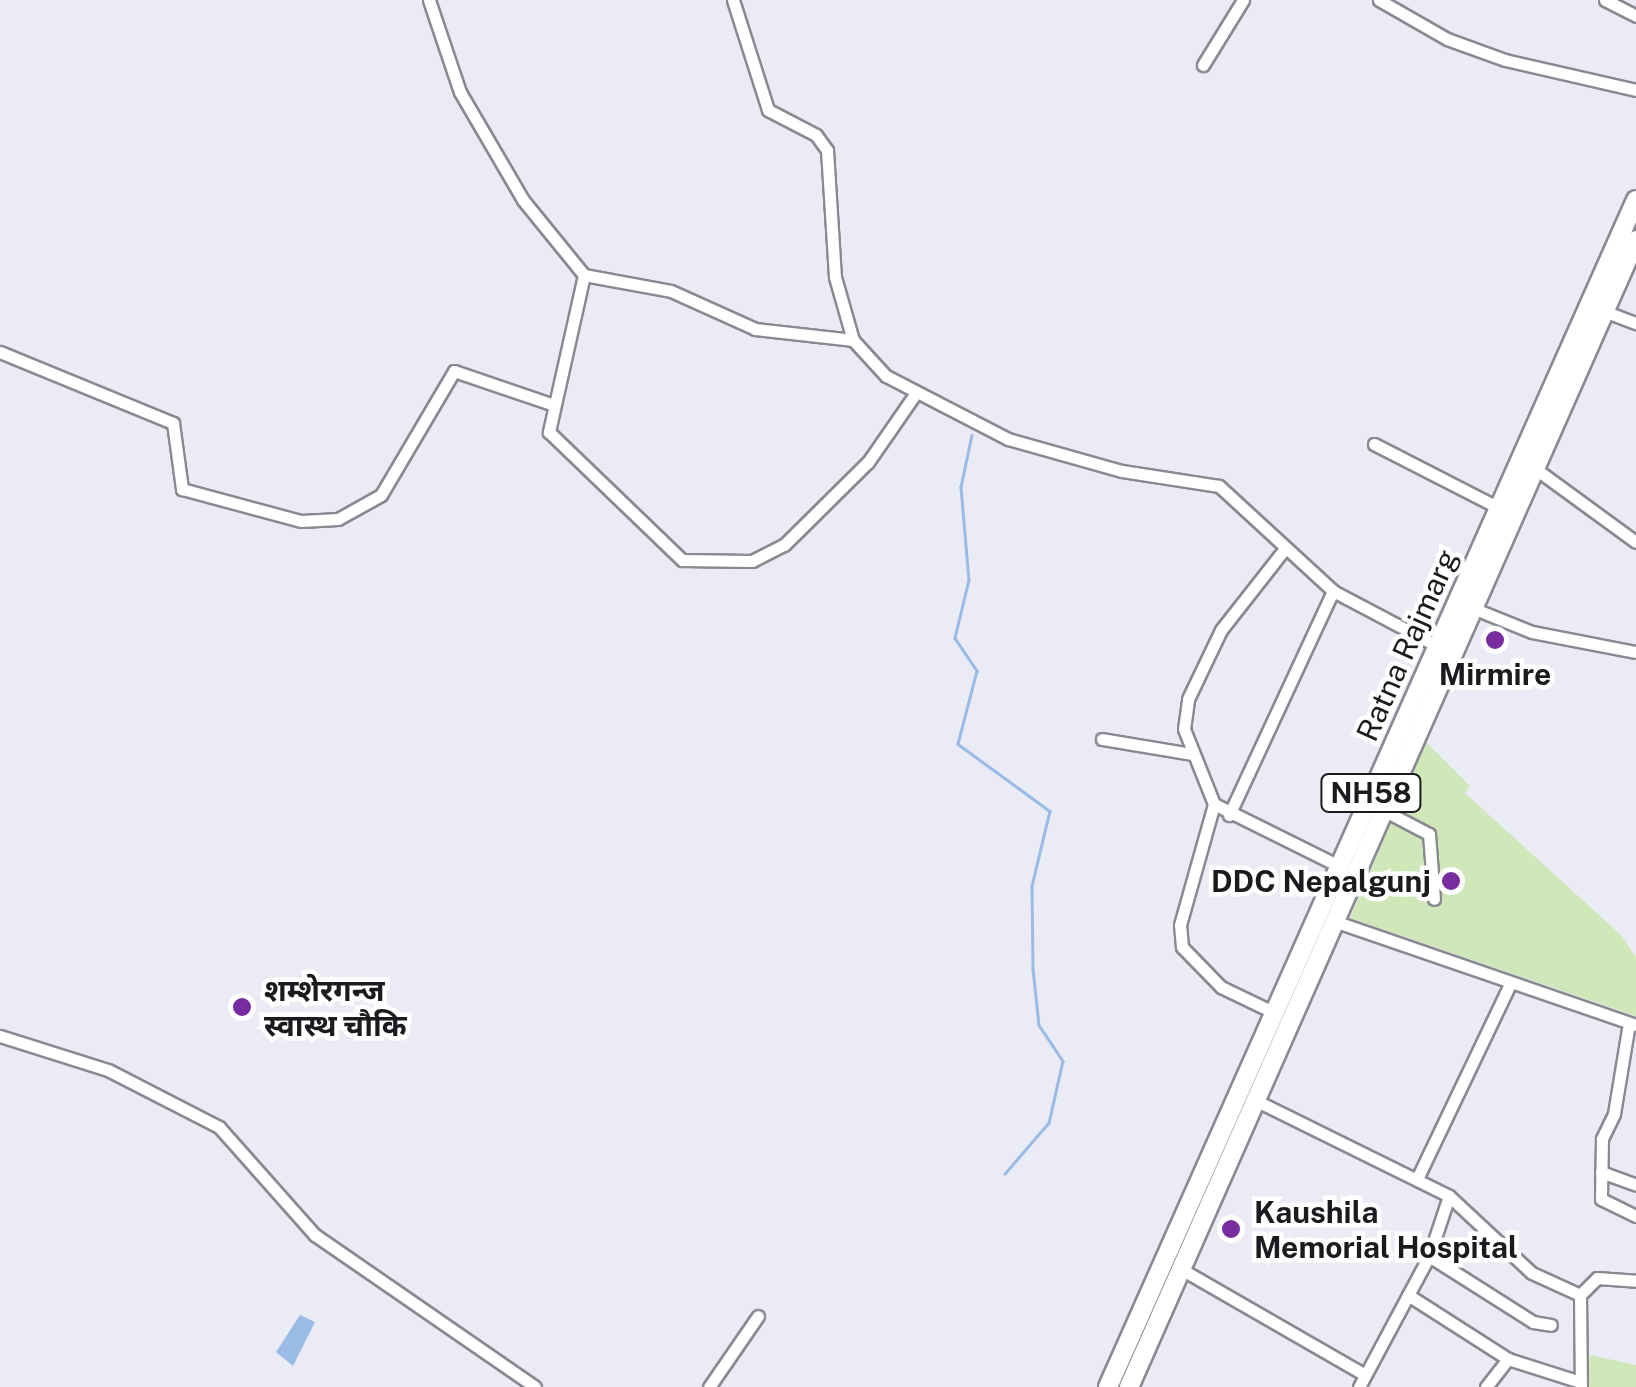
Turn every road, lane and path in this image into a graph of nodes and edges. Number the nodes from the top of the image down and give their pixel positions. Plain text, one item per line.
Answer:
1 (431, 0) edge
2 (733, 0) edge
3 (1242, 0) edge
4 (1379, 0) edge
5 (1605, 0) edge
6 (1636, 16) edge
7 (1203, 65) dead end
8 (1636, 90) edge
9 (1636, 200) edge
10 (1636, 240) edge
11 (584, 275) junction
12 (1604, 311) junction
13 (1636, 323) edge
14 (853, 340) junction
15 (0, 352) edge
16 (914, 396) junction
17 (554, 406) junction
18 (1374, 444) dead end
19 (1533, 467) junction
20 (1497, 507) junction
21 (1636, 542) edge
22 (1283, 551) junction
23 (1334, 591) junction
24 (1465, 604) junction
25 (1444, 649) junction
26 (1636, 652) edge
27 (1102, 739) dead end
28 (1192, 754) junction
29 (1214, 804) junction
30 (1383, 810) junction
31 (1230, 815) junction
32 (1340, 866) junction
33 (1434, 899) dead end
34 (1334, 921) junction
35 (1511, 982) junction
36 (1275, 1013) junction
37 (1632, 1024) edge
38 (0, 1036) edge
39 (1255, 1100) junction
40 (1601, 1172) junction
41 (1417, 1179) junction
42 (1636, 1185) edge
43 (1449, 1196) junction
44 (1636, 1216) edge
45 (1429, 1256) junction
46 (1181, 1269) junction
47 (1636, 1281) edge
48 (1580, 1295) junction
49 (1408, 1296) junction
50 (758, 1316) dead end
51 (1551, 1325) dead end
52 (1508, 1359) junction
53 (1362, 1381) edge
54 (1580, 1384) edge
55 (534, 1387) edge
56 (709, 1387) edge
57 (1108, 1387) edge
58 (1130, 1387) edge
59 (1486, 1387) edge

1 - 11 street
2 - 14 street
3 - 7 street
4 - 8 street
5 - 6 street
9 - 20 highway, Ratna Rajmarg / NH58
10 - 12 highway, Ratna Rajmarg / NH58
11 - 14 street
11 - 17 street
12 - 13 street
12 - 19 highway, Ratna Rajmarg / NH58
14 - 16 street
15 - 17 street
16 - 17 street
16 - 22 street
18 - 20 street
19 - 21 street
19 - 24 highway, Ratna Rajmarg / NH58
20 - 24 highway, Ratna Rajmarg / NH58
22 - 23 street
22 - 28 street
23 - 25 street
23 - 31 street
24 - 25 highway, Ratna Rajmarg / NH58
24 - 26 street
25 - 30 highway, Ratna Rajmarg / NH58
25 - 32 highway, Ratna Rajmarg / NH58
27 - 28 street
28 - 29 street
29 - 31 street
29 - 36 street
30 - 33 street
30 - 34 highway, Ratna Rajmarg / NH58
31 - 32 street
32 - 36 highway, Ratna Rajmarg / NH58
34 - 35 street
34 - 39 highway, Ratna Rajmarg / NH58
35 - 37 street
35 - 41 street
36 - 57 highway, Ratna Rajmarg / NH58
37 - 40 street
38 - 55 street
39 - 41 street
39 - 46 highway, Ratna Rajmarg / NH58
40 - 42 street
40 - 44 street
41 - 43 street
43 - 45 street
43 - 48 street
45 - 49 street
45 - 51 street
46 - 53 street
46 - 58 highway, Ratna Rajmarg / NH58
47 - 48 street
48 - 54 street
49 - 52 street
49 - 53 street
50 - 56 street
52 - 54 street
52 - 59 street

